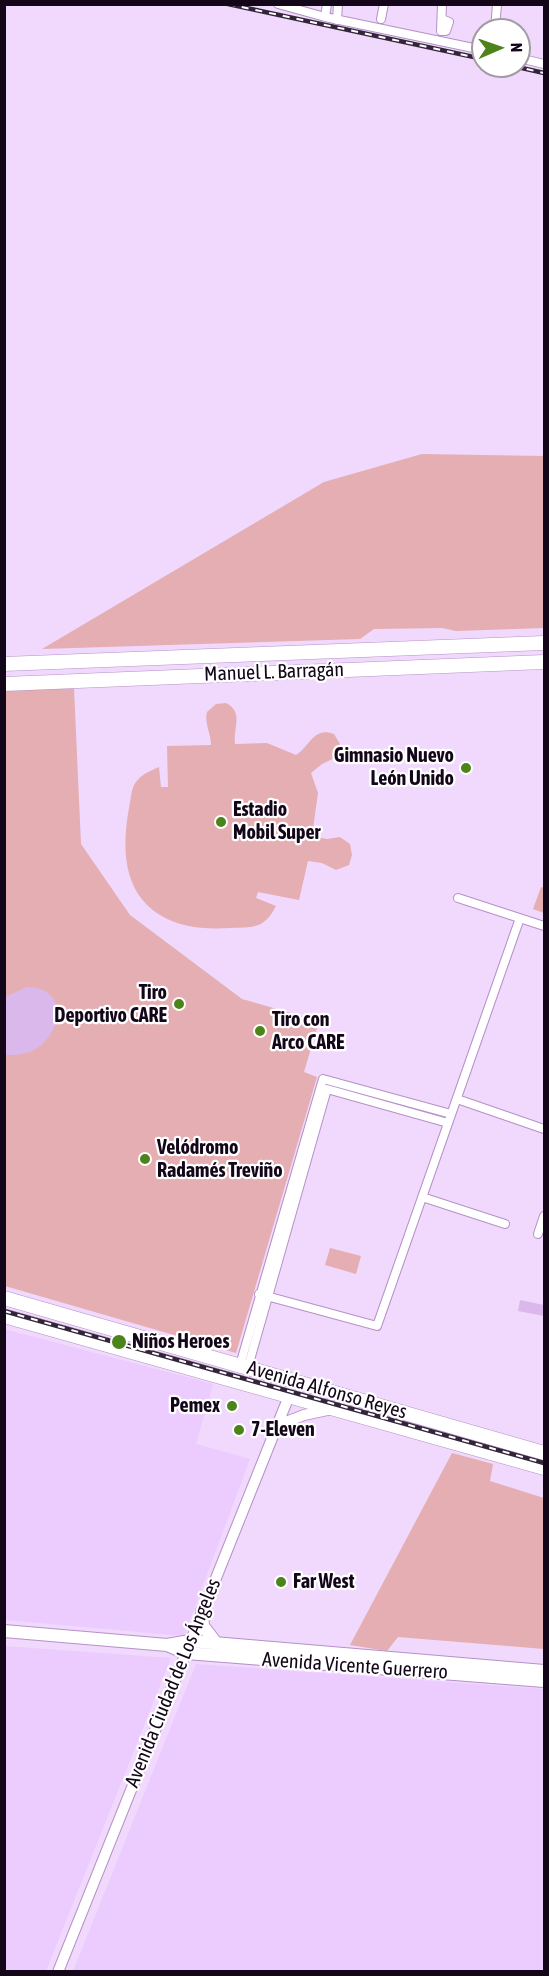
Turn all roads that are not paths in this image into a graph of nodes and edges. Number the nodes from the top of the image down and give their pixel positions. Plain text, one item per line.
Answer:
1 (278, 4) edge
2 (327, 4) edge
3 (338, 4) edge
4 (384, 4) edge
5 (442, 4) edge
6 (325, 17) junction
7 (381, 19) dead end
8 (442, 19) dead end
9 (337, 20) junction
10 (471, 48) edge
11 (544, 643) edge
12 (543, 661) edge
13 (4, 664) edge
14 (4, 684) edge
15 (458, 898) dead end
16 (520, 918) junction
17 (544, 926) edge
18 (457, 1099) junction
19 (450, 1119) junction
20 (544, 1129) edge
21 (422, 1197) junction
22 (544, 1216) edge
23 (505, 1224) dead end
24 (538, 1234) dead end
25 (263, 1295) junction
26 (4, 1298) edge
27 (4, 1303) edge
28 (4, 1316) edge
29 (22, 1321) junction
30 (244, 1366) junction
31 (268, 1373) junction
32 (290, 1395) junction
33 (306, 1401) junction
34 (335, 1409) junction
35 (278, 1425) junction
36 (544, 1453) edge
37 (544, 1468) edge
38 (202, 1611) junction
39 (4, 1631) edge
40 (216, 1643) junction
41 (188, 1647) junction
42 (544, 1671) edge
43 (544, 1681) edge
44 (58, 1971) edge

1 - 6 street
2 - 6 street
3 - 9 street
4 - 7 street
5 - 8 street
6 - 9 street
9 - 10 street
11 - 13 highway, Manuel L. Barragán
12 - 14 highway, Manuel L. Barragán
15 - 16 street
16 - 17 street
16 - 18 street
18 - 19 street
18 - 20 street
19 - 21 street
19 - 25 street
21 - 23 street
21 - 25 street
22 - 24 street
25 - 30 street
26 - 30 highway, Avenida Alfonso Reyes
27 - 29 highway
28 - 29 highway, Avenida Alfonso Reyes
29 - 32 highway, Avenida Alfonso Reyes
30 - 31 highway, Avenida Alfonso Reyes
31 - 33 highway
31 - 36 highway, Avenida Alfonso Reyes
32 - 33 highway, Avenida Alfonso Reyes
32 - 35 street, Avenida Ciudad de Los Ángeles
33 - 34 highway, Avenida Alfonso Reyes
34 - 35 street
34 - 37 highway, Avenida Alfonso Reyes
35 - 38 street, Avenida Ciudad de Los Ángeles
38 - 40 main road
38 - 41 street, Avenida Ciudad de Los Ángeles
39 - 41 main road, Avenida Vicente Guerrero
40 - 41 main road, Avenida Vicente Guerrero
40 - 42 main road, Avenida Vicente Guerrero
41 - 43 main road, Avenida Vicente Guerrero
41 - 44 street, Avenida Ciudad de Los Ángeles

